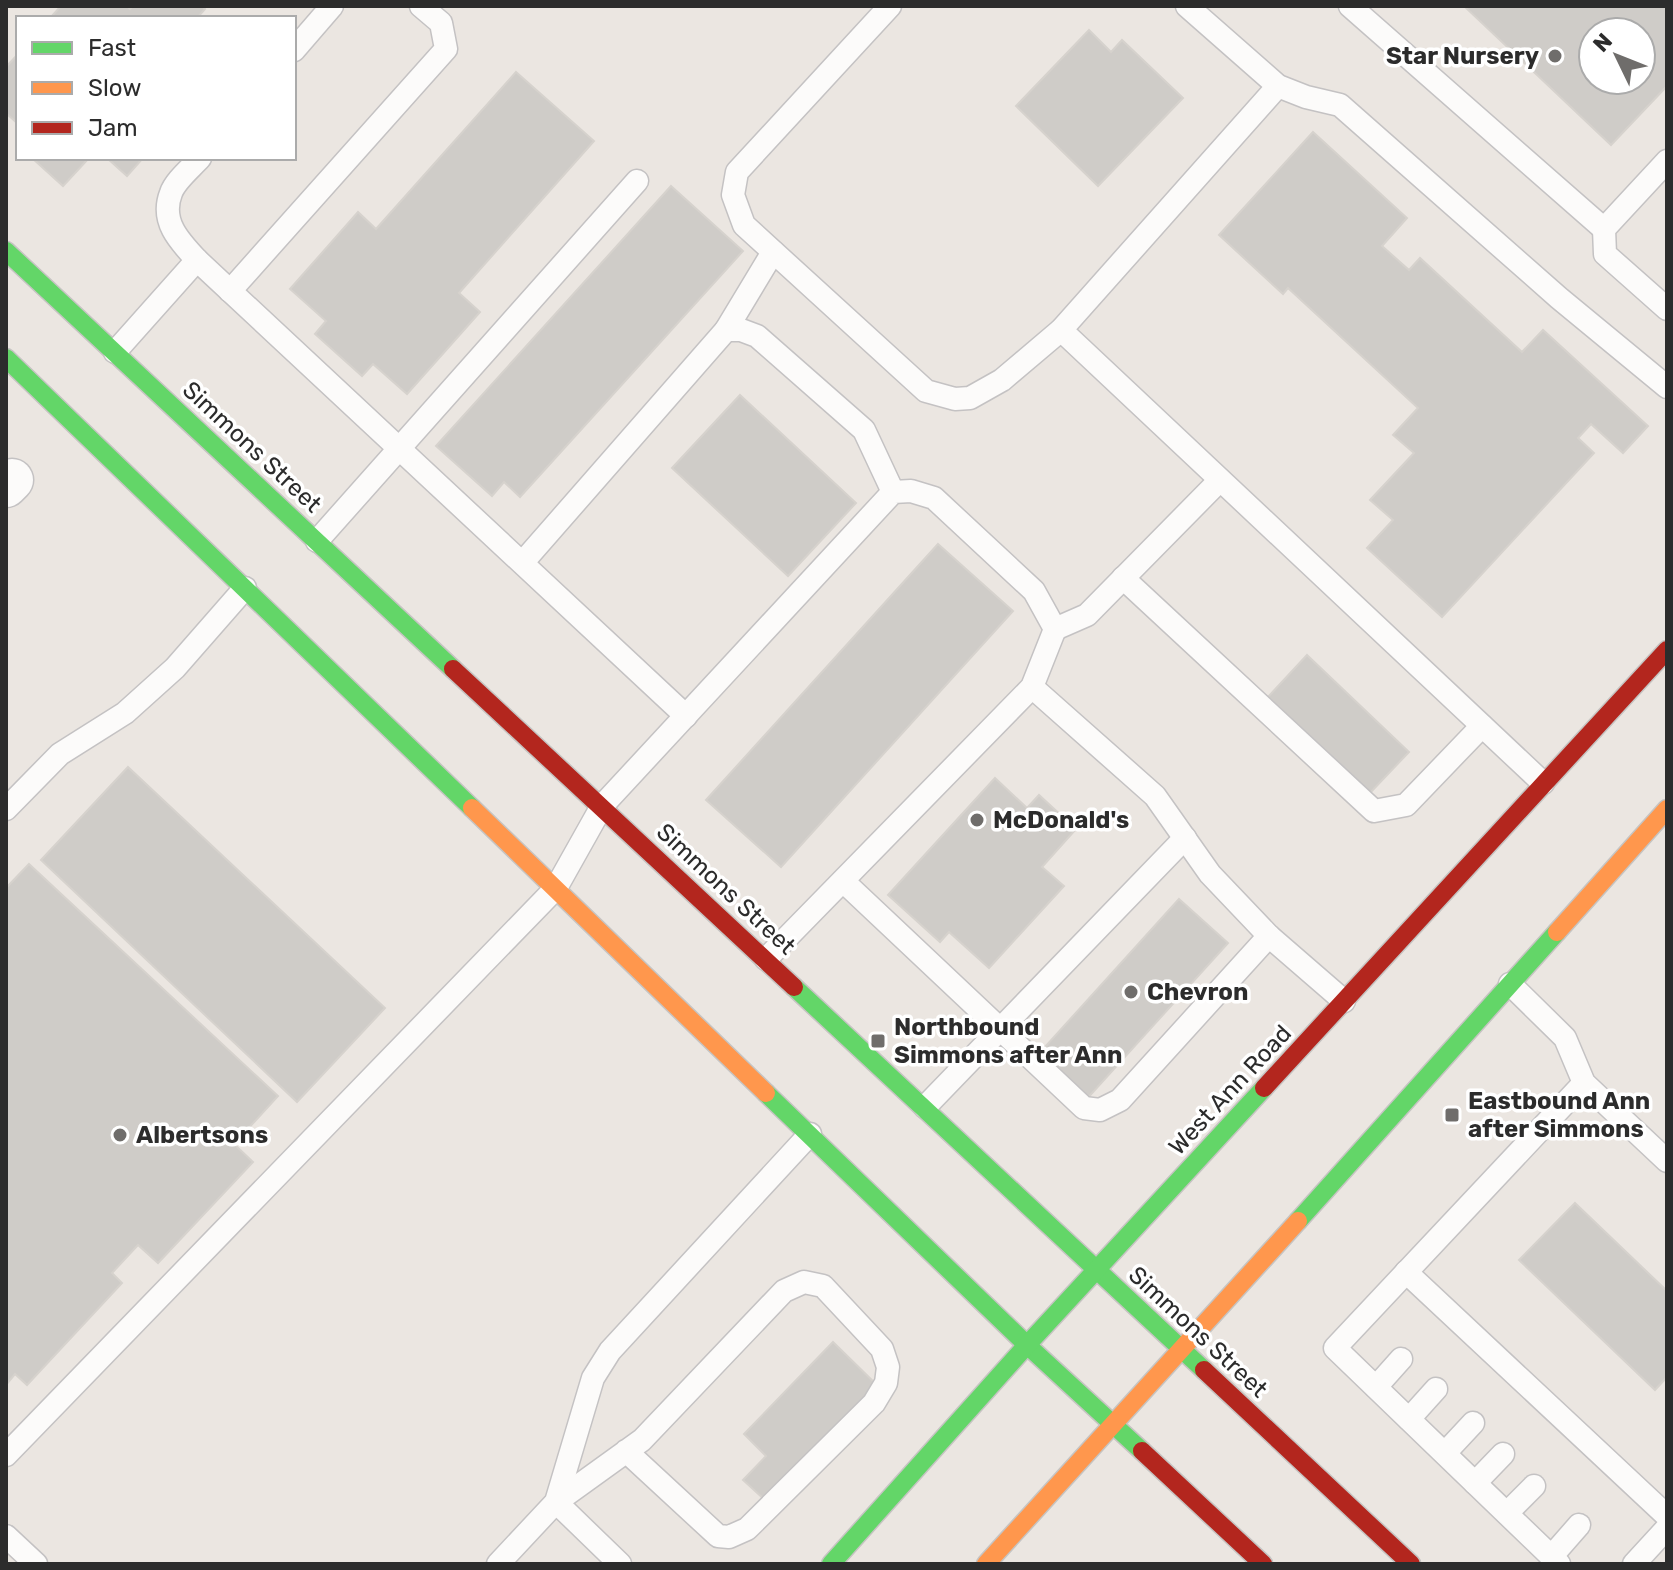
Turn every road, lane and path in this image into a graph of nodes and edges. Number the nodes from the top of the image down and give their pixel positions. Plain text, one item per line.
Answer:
1 (332, 6) edge
2 (421, 6) edge
3 (890, 6) edge
4 (1187, 6) edge
5 (1350, 6) edge
6 (296, 48) edge
7 (1278, 86) junction
8 (198, 160) edge
9 (1667, 161) edge
10 (637, 181) dead end
11 (1604, 229) junction
12 (6, 251) edge
13 (773, 252) junction
14 (197, 260) junction
15 (230, 291) junction
16 (1667, 309) edge
17 (726, 330) junction
18 (1061, 330) junction
19 (115, 352) junction
20 (6, 358) edge
21 (1667, 387) edge
22 (399, 449) junction
23 (1220, 480) junction
24 (893, 492) junction
25 (317, 541) junction
26 (523, 562) junction
27 (1123, 578) junction
28 (245, 588) junction
29 (1055, 629) junction
30 (1667, 650) edge
31 (1032, 687) junction
32 (686, 716) junction
33 (1482, 726) junction
34 (1543, 783) junction
35 (602, 806) junction
36 (6, 809) edge
37 (1667, 809) edge
38 (1185, 838) junction
39 (843, 881) junction
40 (556, 888) junction
41 (1269, 936) junction
42 (766, 959) junction
43 (1510, 984) junction
44 (1344, 1001) junction
45 (1000, 1029) junction
46 (1584, 1083) junction
47 (925, 1107) junction
48 (810, 1134) junction
49 (1667, 1161) edge
50 (1097, 1270) junction
51 (1406, 1272) junction
52 (1027, 1345) junction
53 (1183, 1350) junction
54 (1401, 1359) dead end
55 (1376, 1387) junction
56 (1436, 1389) dead end
57 (1409, 1419) junction
58 (1473, 1423) dead end
59 (1112, 1426) junction
60 (626, 1451) junction
61 (1445, 1453) junction
62 (1503, 1454) dead end
63 (6, 1455) edge
64 (1475, 1483) junction
65 (1534, 1486) dead end
66 (556, 1502) junction
67 (1507, 1513) junction
68 (1667, 1516) edge
69 (1579, 1525) dead end
70 (1667, 1528) edge
71 (6, 1536) edge
72 (1555, 1560) edge
73 (36, 1564) edge
74 (498, 1564) edge
75 (620, 1564) edge
76 (831, 1564) edge
77 (986, 1564) edge
78 (1263, 1564) edge
79 (1411, 1564) edge
80 (1634, 1564) edge

1 - 6 lane
2 - 15 lane
3 - 13 lane
4 - 7 lane
5 - 11 lane
7 - 18 lane
7 - 21 lane
8 - 14 lane
9 - 11 lane
10 - 22 lane
11 - 16 lane
12 - 19 main road, Simmons Street
13 - 17 lane
13 - 18 lane
14 - 15 lane
14 - 19 lane
15 - 22 lane
17 - 24 lane
17 - 26 lane
18 - 23 lane
19 - 25 main road, Simmons Street
20 - 28 main road
22 - 25 lane
22 - 26 lane
23 - 27 lane
23 - 33 lane
24 - 29 lane
24 - 32 lane
25 - 35 main road, Simmons Street
26 - 32 lane
27 - 29 lane
27 - 33 lane
28 - 36 lane
28 - 40 main road
29 - 31 lane
30 - 34 main road, West Ann Road
31 - 38 lane
31 - 39 lane
32 - 35 lane
33 - 34 lane
34 - 44 main road, West Ann Road
35 - 40 lane
35 - 42 main road, Simmons Street
37 - 43 main road
38 - 41 lane
38 - 45 lane
39 - 42 lane
39 - 45 lane
40 - 48 main road
40 - 63 lane
41 - 44 lane
41 - 45 lane
42 - 47 main road, Simmons Street
43 - 46 lane
43 - 53 main road
44 - 50 main road, West Ann Road
45 - 47 lane
46 - 49 lane
46 - 51 lane
47 - 50 main road, Simmons Street
48 - 52 main road
48 - 66 lane
50 - 52 main road, West Ann Road
50 - 53 main road, Simmons Street
51 - 55 lane
51 - 68 lane
52 - 59 main road
52 - 76 main road, West Ann Road
53 - 59 main road
53 - 79 main road, Simmons Street
54 - 55 lane
55 - 57 lane
56 - 57 lane
57 - 61 lane
58 - 61 lane
59 - 77 main road
59 - 78 main road
60 - 60 lane
60 - 66 lane
61 - 64 lane
62 - 64 lane
64 - 67 lane
65 - 67 lane
66 - 74 lane
66 - 75 lane
67 - 72 lane
69 - 72 lane
70 - 80 lane
71 - 73 lane

